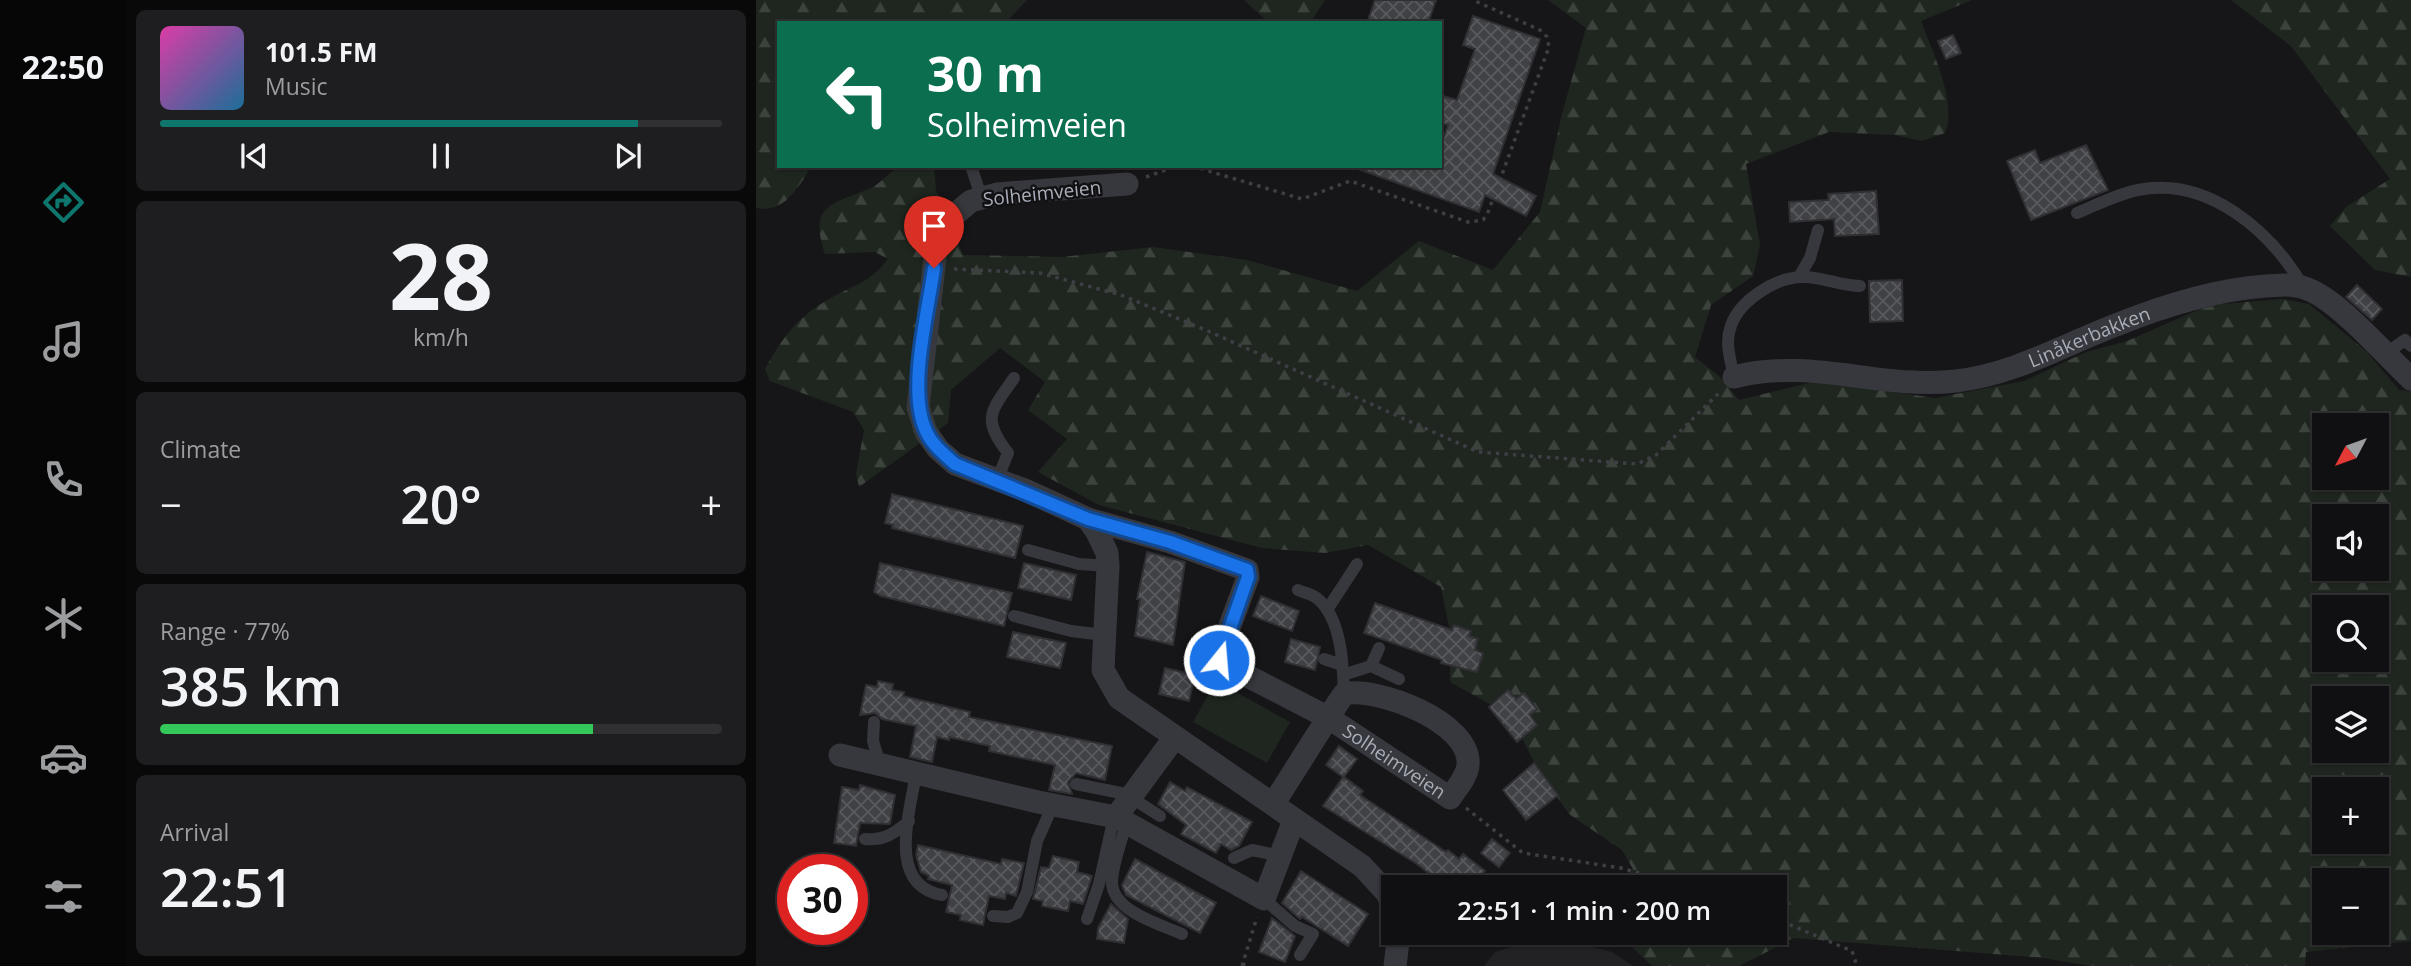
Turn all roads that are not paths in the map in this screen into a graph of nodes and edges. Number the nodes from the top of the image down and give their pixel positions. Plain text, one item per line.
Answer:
1 (972, 168) edge
2 (1127, 184) road end
3 (982, 199) junction
4 (2077, 213) dead end
5 (1818, 230) dead end
6 (1799, 277) junction
7 (1860, 286) dead end
8 (2304, 288) junction
9 (2411, 346) edge
10 (2385, 354) junction
11 (1734, 377) joint
12 (1014, 378) dead end
13 (2411, 379) edge
14 (997, 480) junction
15 (1088, 519) junction
16 (1028, 550) dead end
17 (1357, 564) dead end
18 (1108, 566) junction
19 (1298, 590) dead end
20 (1327, 610) junction
21 (1014, 616) dead end
22 (1104, 635) junction
23 (1379, 649) dead end
24 (1324, 659) dead end
25 (1371, 666) junction
26 (1343, 678) junction
27 (1399, 679) dead end
28 (1329, 718) junction
29 (874, 722) dead end
30 (1175, 737) junction
31 (840, 755) dead end
32 (880, 765) junction
33 (916, 773) junction
34 (1076, 784) dead end
35 (1131, 796) junction
36 (1273, 804) junction
37 (1053, 805) junction
38 (1160, 817) dead end
39 (1118, 819) junction
40 (1294, 820) junction
41 (909, 821) junction
42 (865, 839) dead end
43 (1280, 856) junction
44 (1234, 858) dead end
45 (1381, 887) edge
46 (942, 895) dead end
47 (1265, 899) junction
48 (993, 916) dead end
49 (1087, 919) dead end
50 (1182, 934) dead end
51 (1398, 945) edge
52 (1300, 955) dead end
53 (1395, 966) edge

1 - 3 lane
2 - 3 street, Solheimveien
3 - 14 street, Solheimveien
4 - 8 lane
5 - 6 lane
6 - 7 lane
6 - 11 lane
8 - 10 street
8 - 11 street, Linåkerbakken
9 - 10 lane
10 - 13 street
12 - 14 lane
14 - 15 street, Solheimveien
15 - 18 street
15 - 28 street, Solheimveien
16 - 18 lane
17 - 20 lane
18 - 22 street
19 - 20 lane
20 - 26 lane
21 - 22 lane
22 - 30 street
23 - 25 lane
24 - 26 lane
25 - 26 lane
25 - 27 lane
26 - 28 street, Solheimveien
26 - 28 street, Solheimveien
28 - 36 street, Solheimveien
29 - 32 lane
30 - 35 street
30 - 36 street
31 - 32 street
32 - 33 street
33 - 37 street
33 - 41 lane
34 - 35 lane
35 - 38 lane
35 - 39 street
36 - 40 street
37 - 39 street
37 - 48 lane
39 - 47 street
39 - 49 lane
39 - 50 lane
40 - 43 street
40 - 45 street
41 - 42 lane
41 - 46 lane
43 - 44 lane
43 - 47 street
47 - 52 lane
51 - 53 street

